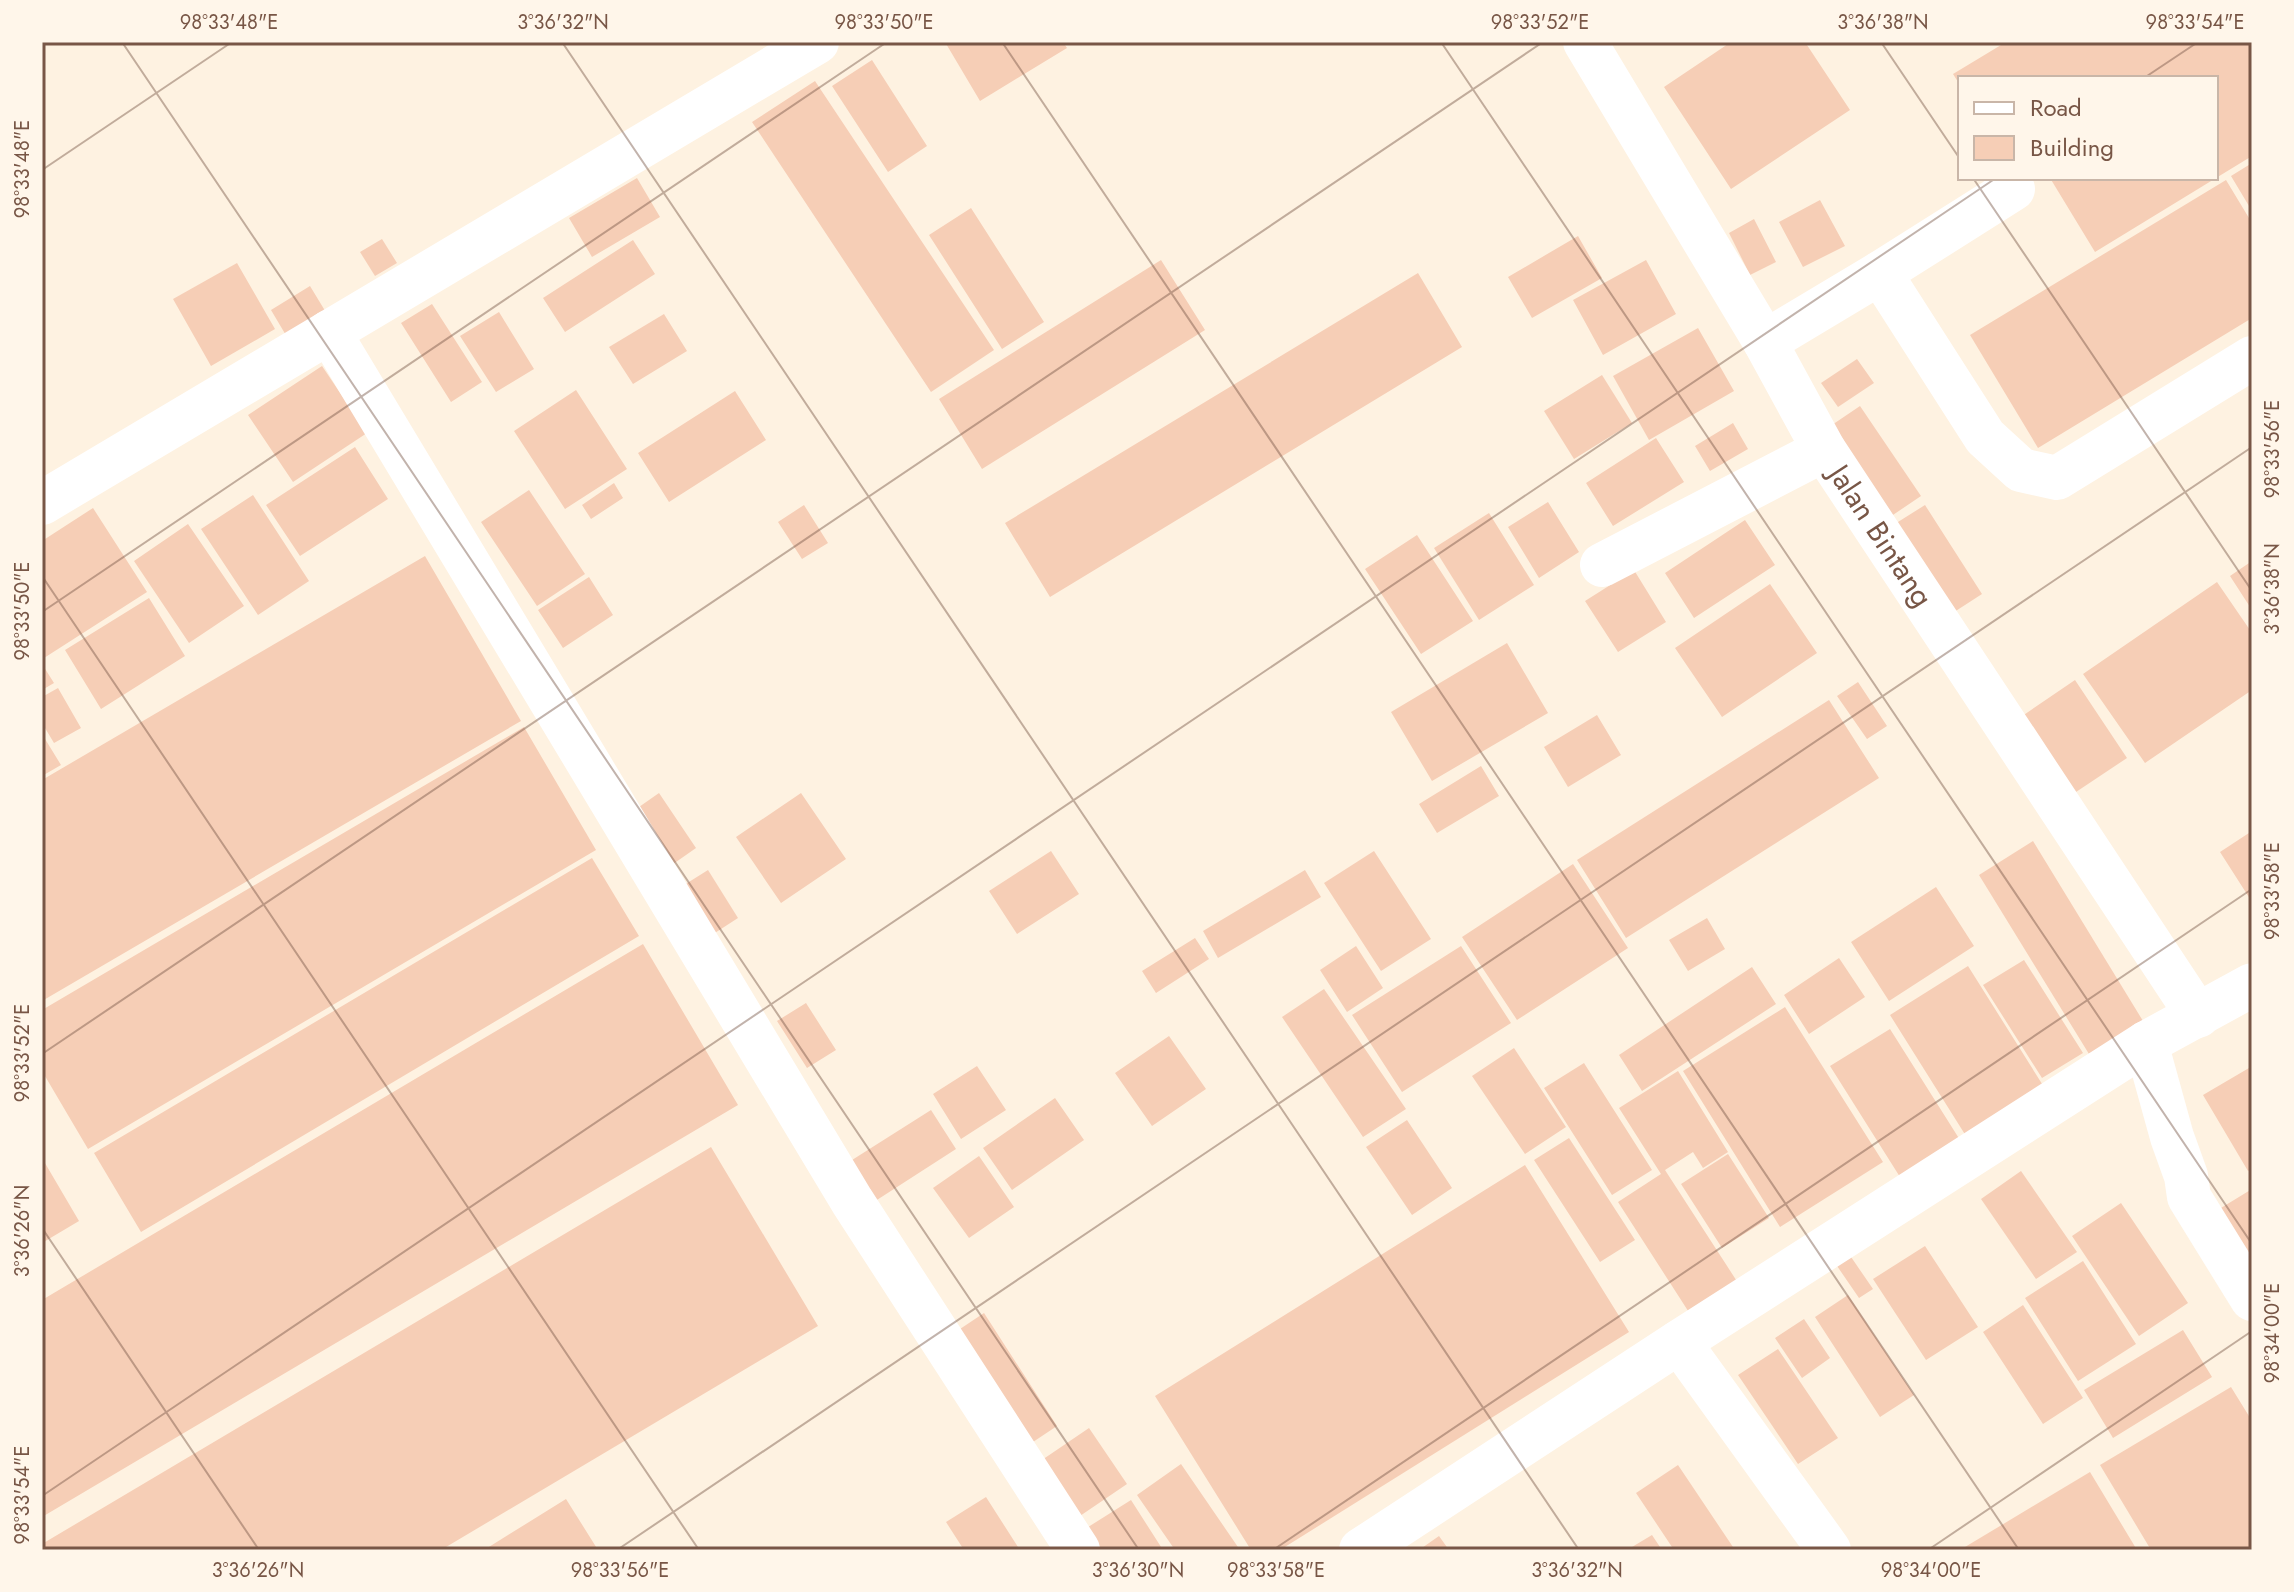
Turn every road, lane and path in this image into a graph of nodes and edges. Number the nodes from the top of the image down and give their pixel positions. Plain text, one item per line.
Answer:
1 (817, 42) edge
2 (1585, 42) edge
3 (2013, 189) dead end
4 (1880, 273) junction
5 (329, 332) junction
6 (1765, 342) junction
7 (2252, 358) edge
8 (1824, 450) junction
9 (42, 503) edge
10 (1602, 565) dead end
11 (2252, 985) edge
12 (2198, 1016) junction
13 (2146, 1043) junction
14 (2252, 1299) edge
15 (1679, 1342) junction
16 (1078, 1550) edge
17 (1361, 1550) edge
18 (1829, 1550) edge

1 - 5 street
2 - 6 street, Jalan Bintang
3 - 4 street
4 - 6 street
4 - 7 street
5 - 9 street
5 - 16 street
6 - 8 street, Jalan Bintang
8 - 10 street
8 - 12 street, Jalan Bintang
11 - 12 street
12 - 13 street
13 - 14 street
13 - 15 street
15 - 17 street
15 - 18 street

